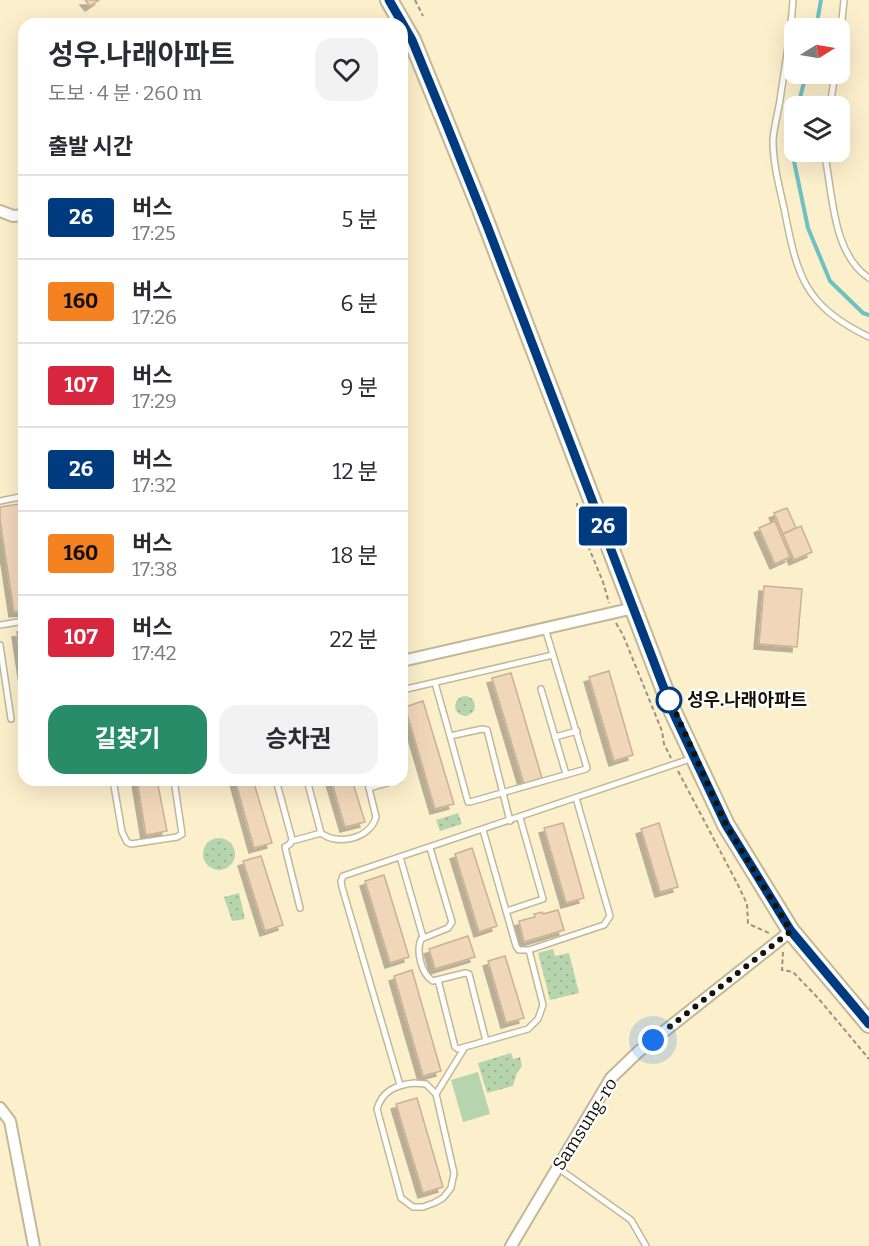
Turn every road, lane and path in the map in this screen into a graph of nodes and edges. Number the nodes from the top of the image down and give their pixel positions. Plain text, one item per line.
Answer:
1 (389, 0) edge
2 (415, 0) edge
3 (793, 0) edge
4 (844, 0) edge
5 (423, 16) dead end
6 (399, 18) edge
7 (842, 18) edge
8 (408, 33) edge
9 (826, 162) edge
10 (0, 211) edge
11 (18, 216) edge
12 (869, 279) edge
13 (869, 337) edge
14 (18, 497) edge
15 (0, 501) edge
16 (634, 608) junction
17 (18, 622) edge
18 (0, 625) edge
19 (545, 628) junction
20 (0, 645) edge
21 (553, 655) junction
22 (408, 660) edge
23 (435, 683) junction
24 (541, 688) dead end
25 (408, 689) edge
26 (11, 719) dead end
27 (577, 731) junction
28 (450, 736) junction
29 (555, 737) junction
30 (695, 758) junction
31 (566, 774) junction
32 (114, 786) edge
33 (175, 786) edge
34 (278, 786) edge
35 (309, 786) edge
36 (376, 786) edge
37 (369, 788) joint
38 (502, 793) junction
39 (576, 798) junction
40 (520, 818) junction
41 (510, 821) junction
42 (483, 830) junction
43 (321, 833) junction
44 (292, 841) junction
45 (430, 848) junction
46 (400, 857) junction
47 (300, 908) dead end
48 (507, 911) junction
49 (791, 931) junction
50 (423, 937) junction
51 (529, 950) junction
52 (438, 980) junction
53 (869, 1024) edge
54 (486, 1041) junction
55 (465, 1047) junction
56 (400, 1086) junction
57 (436, 1094) junction
58 (0, 1108) edge
59 (558, 1168) junction
60 (34, 1246) edge
61 (511, 1246) edge
62 (645, 1246) edge

1 - 6 main road
2 - 5 path
3 - 13 lane
4 - 7 lane
8 - 16 main road
9 - 12 lane
10 - 11 street
14 - 15 lane
16 - 19 street
16 - 30 main road
17 - 18 lane
19 - 21 lane
19 - 22 street
20 - 26 lane
21 - 23 lane
21 - 27 lane
23 - 25 lane
23 - 28 lane
24 - 29 lane
27 - 29 lane
27 - 31 lane
28 - 38 lane
28 - 38 lane
29 - 31 lane
30 - 39 lane
30 - 49 main road
31 - 38 lane
32 - 33 lane
34 - 44 lane
35 - 43 lane
36 - 37 lane
37 - 43 lane
38 - 41 lane
39 - 40 lane
39 - 51 lane
40 - 41 lane
40 - 48 lane
41 - 42 lane
42 - 45 lane
42 - 48 lane
43 - 44 lane
44 - 47 lane
45 - 46 lane
45 - 50 lane
46 - 50 lane
46 - 56 lane
48 - 51 lane
49 - 53 main road
49 - 59 street, Samsung-ro
50 - 52 lane
51 - 54 lane
52 - 54 lane
52 - 55 lane
54 - 55 lane
55 - 57 lane
56 - 57 lane
56 - 57 lane
58 - 60 street
59 - 61 street, Samsung-ro
59 - 62 lane

